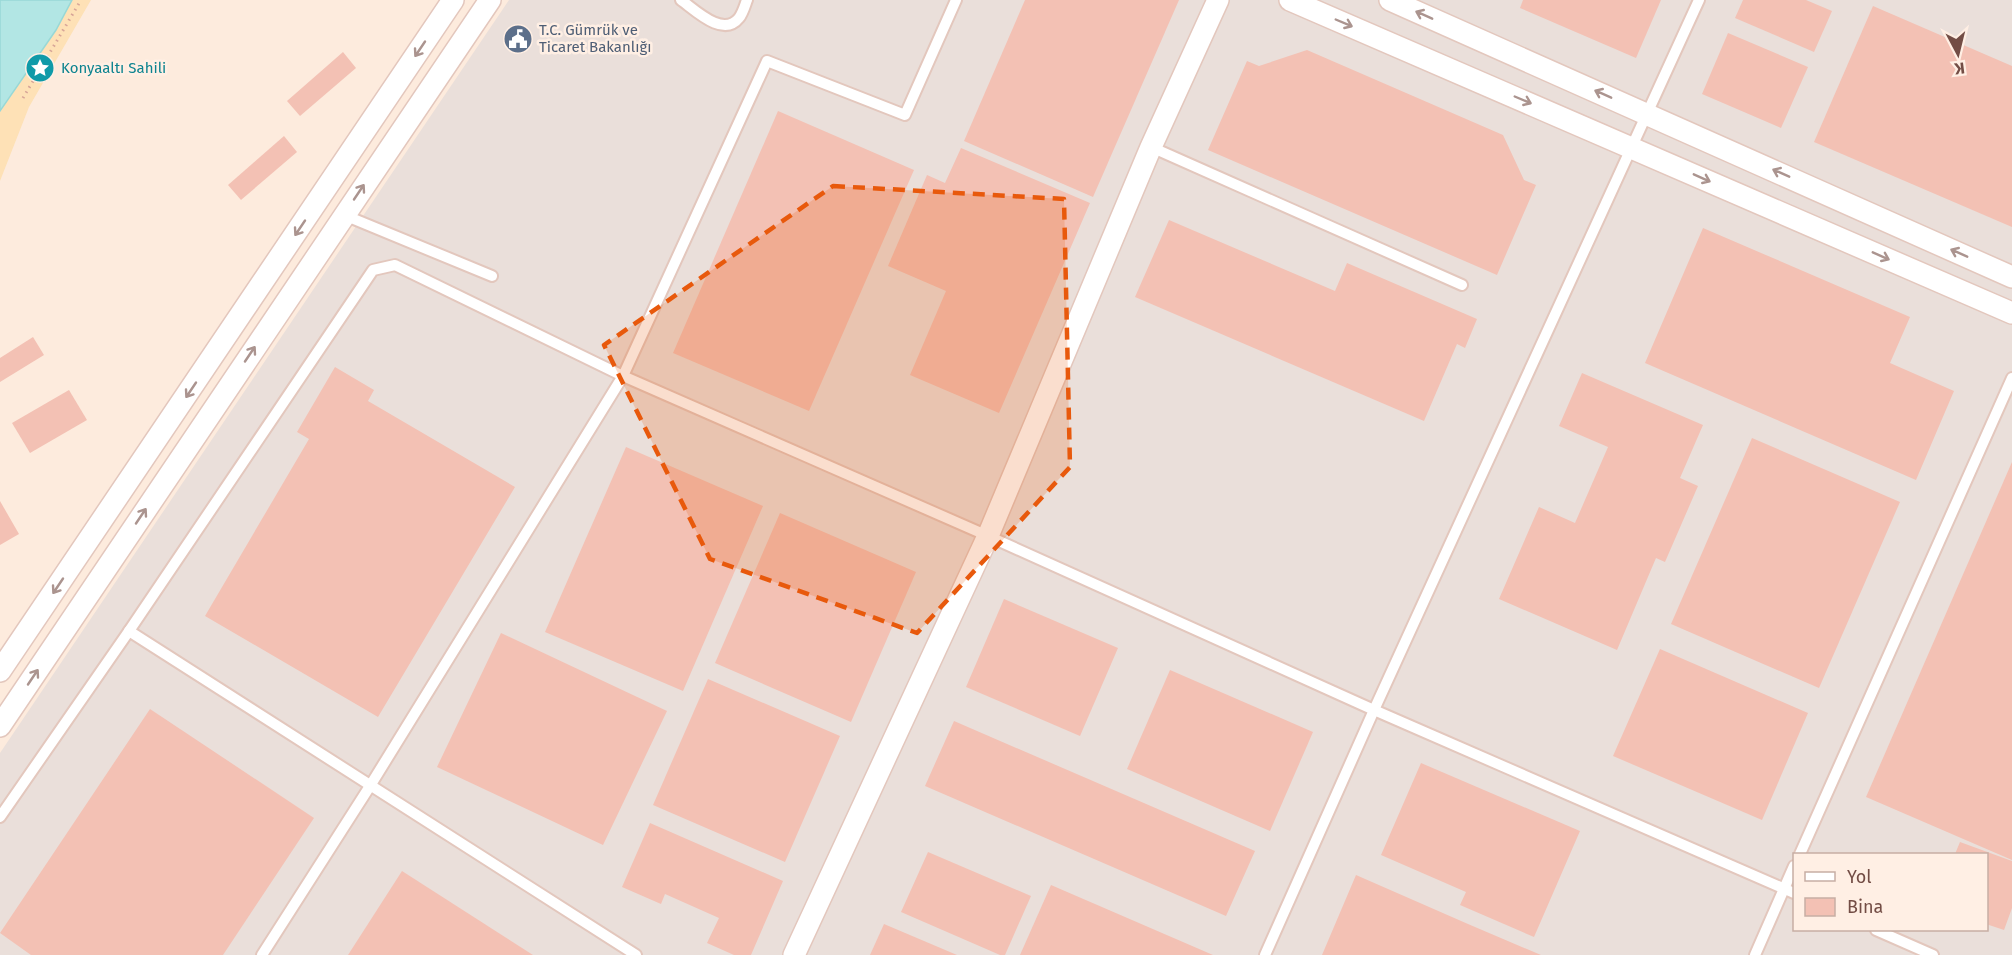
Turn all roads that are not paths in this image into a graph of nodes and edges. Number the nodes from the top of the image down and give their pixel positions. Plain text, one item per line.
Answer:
1 (453, 0) edge
2 (490, 0) edge
3 (681, 0) edge
4 (747, 0) edge
5 (956, 0) edge
6 (1218, 0) edge
7 (1290, 0) edge
8 (1390, 0) edge
9 (1699, 0) edge
10 (1648, 114) junction
11 (1151, 147) junction
12 (1632, 147) junction
13 (344, 215) junction
14 (492, 276) dead end
15 (2012, 277) edge
16 (1462, 285) dead end
17 (2012, 313) edge
18 (623, 376) junction
19 (2012, 378) edge
20 (99, 525) junction
21 (988, 536) junction
22 (124, 541) junction
23 (81, 552) junction
24 (106, 568) junction
25 (129, 631) junction
26 (0, 671) edge
27 (1374, 710) junction
28 (0, 726) edge
29 (370, 786) junction
30 (0, 817) edge
31 (1801, 853) edge
32 (1793, 871) edge
33 (1789, 891) edge
34 (1878, 931) edge
35 (261, 955) edge
36 (636, 955) edge
37 (794, 955) edge
38 (1265, 955) edge
39 (1755, 955) edge
40 (1933, 955) edge

1 -> 20 street
13 -> 2 street
3 - 4 lane
5 - 18 lane
6 - 11 street
7 -> 12 street
10 -> 8 street
9 - 10 lane
10 - 12 lane
15 -> 10 street
11 - 16 lane
11 - 21 street
12 -> 17 street
12 - 27 lane
13 - 14 lane
22 -> 13 street
18 - 21 lane
18 - 25 lane
18 - 29 lane
19 - 31 lane
20 - 22 street
20 - 23 street
21 - 27 lane
21 - 37 street
22 - 24 street
23 - 24 street
23 -> 26 street
28 -> 24 street
25 - 29 lane
25 - 30 lane
27 - 33 lane
27 - 38 lane
29 - 35 lane
29 - 36 lane
32 - 33 lane
33 - 39 lane
34 - 40 lane

